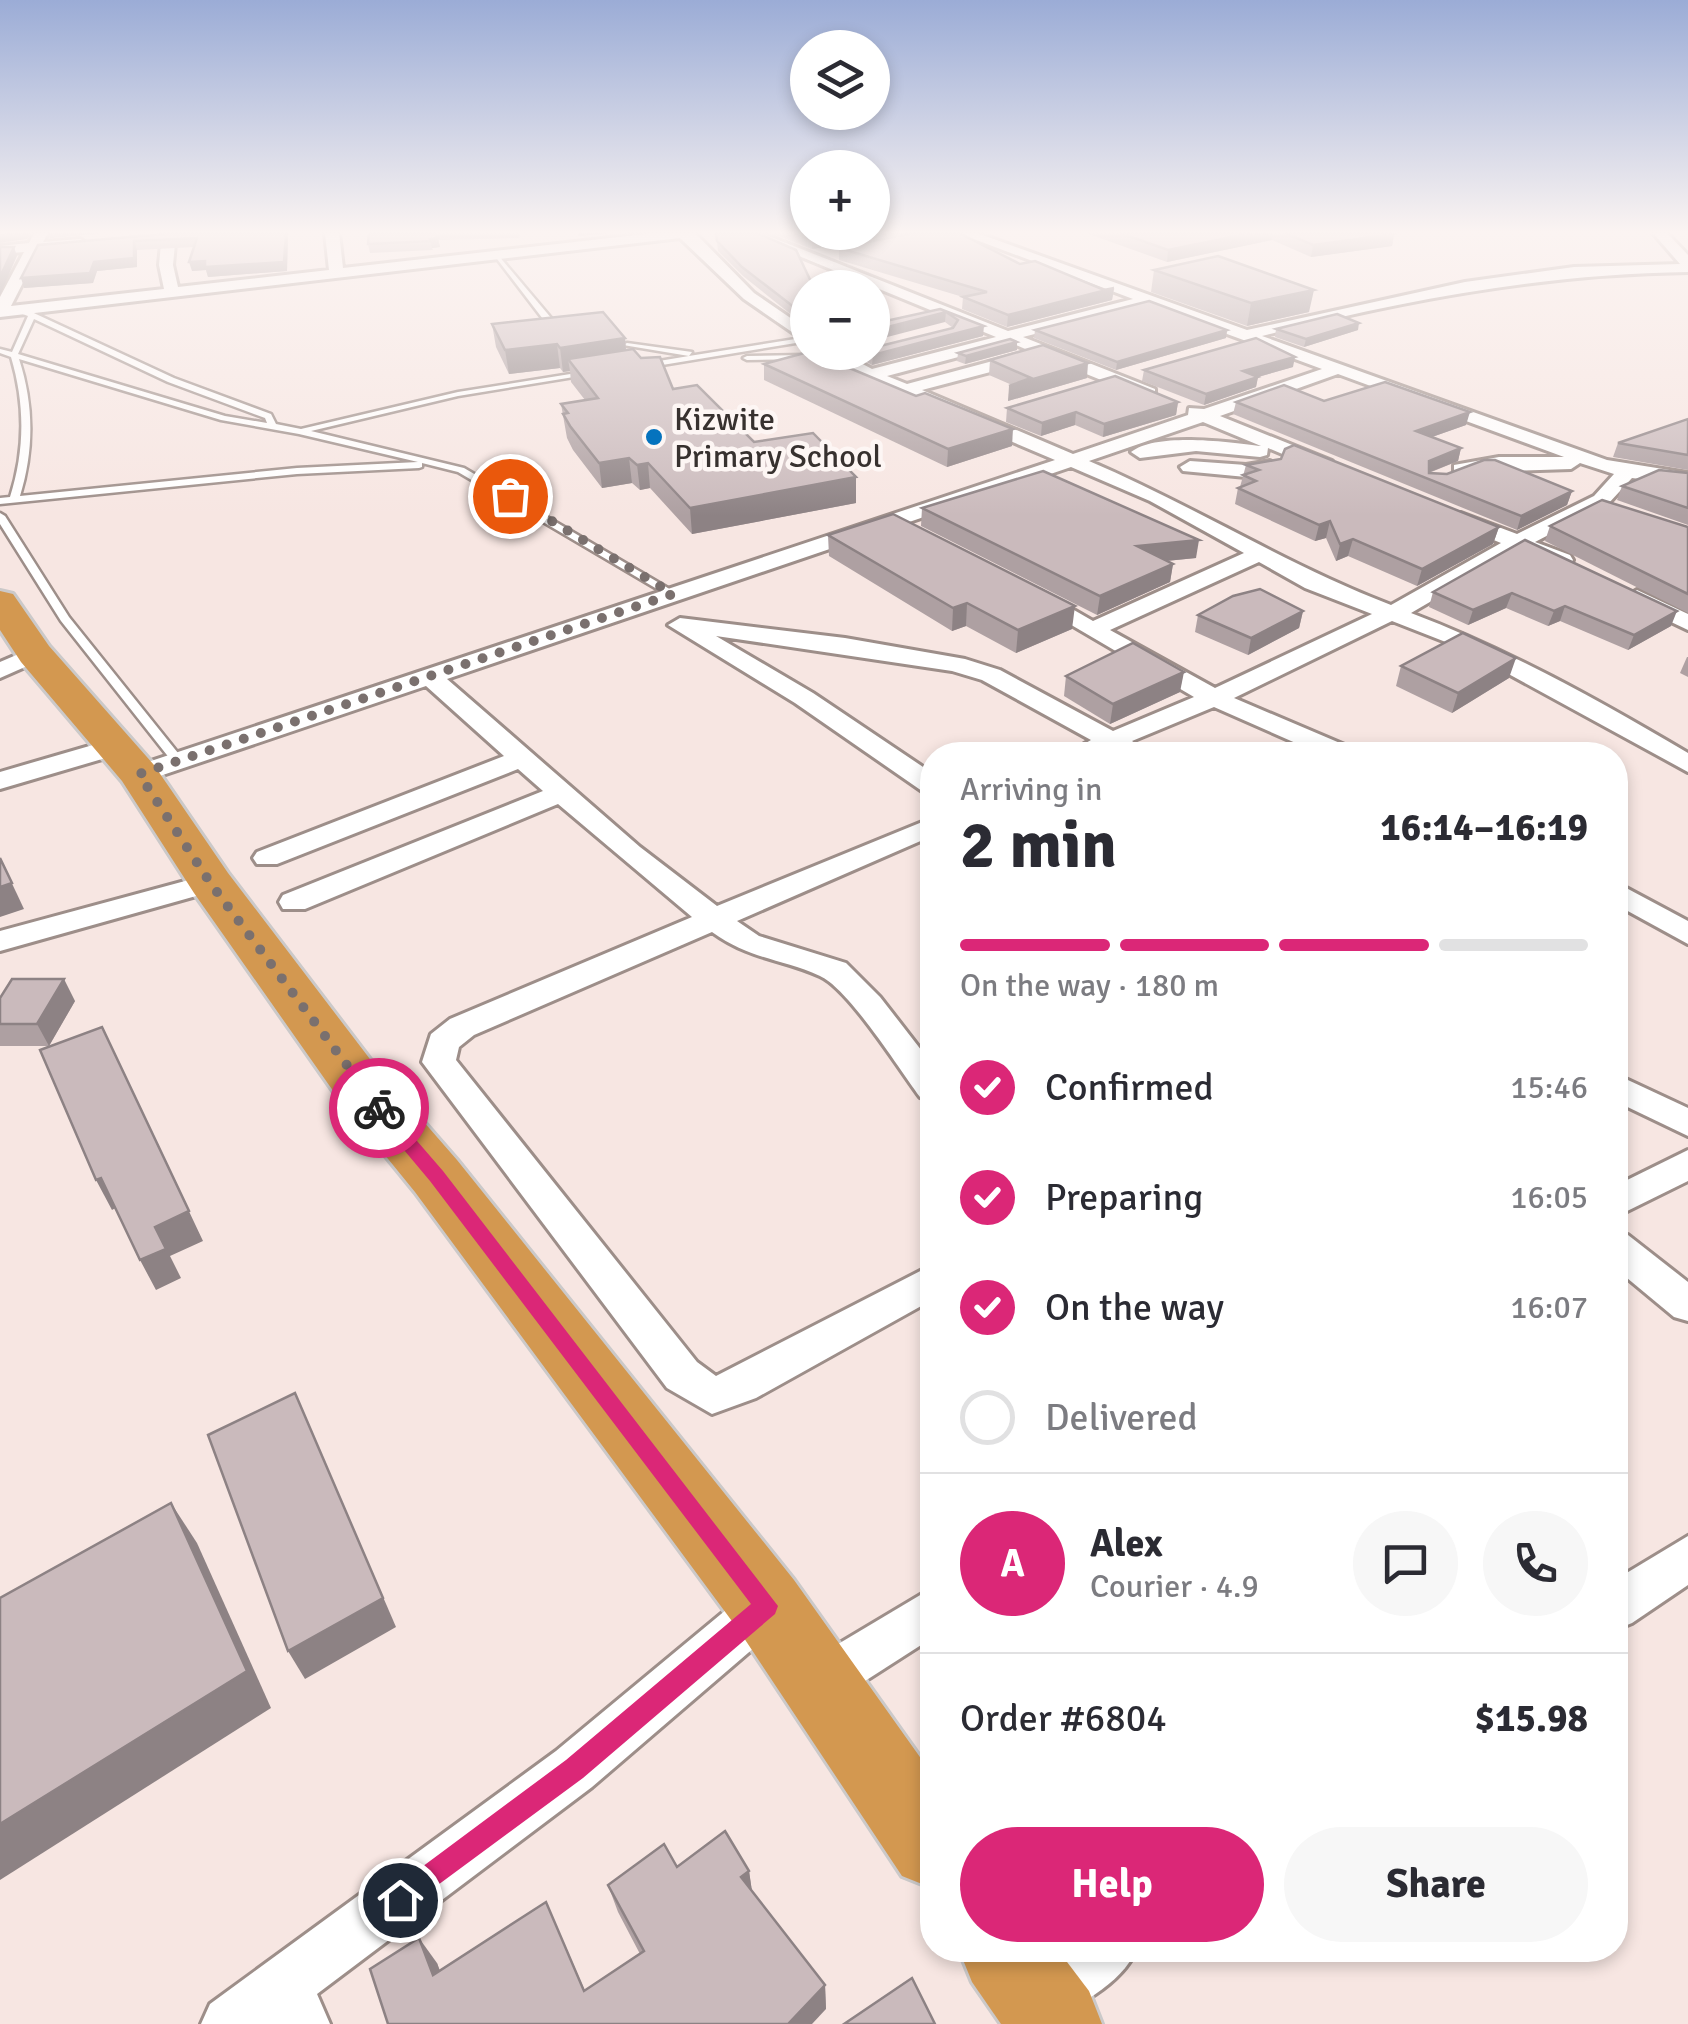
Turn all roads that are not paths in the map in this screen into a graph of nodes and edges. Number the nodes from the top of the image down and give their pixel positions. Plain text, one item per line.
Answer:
1 (22, 327) edge
2 (57, 327) edge
3 (957, 327) edge
4 (985, 327) edge
5 (1046, 327) edge
6 (1224, 327) edge
7 (1291, 327) edge
8 (936, 333) edge
9 (1010, 337) junction
10 (1250, 337) junction
11 (790, 342) edge
12 (628, 345) edge
13 (1218, 349) edge
14 (0, 351) edge
15 (1046, 352) junction
16 (14, 355) junction
17 (719, 356) junction
18 (790, 358) edge
19 (639, 367) edge
20 (860, 370) edge
21 (1148, 370) edge
22 (1334, 370) junction
23 (594, 372) edge
24 (870, 375) junction
25 (1115, 380) junction
26 (1082, 389) edge
27 (904, 390) junction
28 (1011, 410) edge
29 (1212, 419) junction
30 (976, 421) junction
31 (272, 426) junction
32 (299, 431) junction
33 (1196, 445) junction
34 (1305, 458) junction
35 (1084, 460) junction
36 (441, 464) junction
37 (1600, 464) junction
38 (1688, 464) edge
39 (1190, 467) junction
40 (1343, 472) edge
41 (1627, 472) junction
42 (1448, 474) edge
43 (1666, 476) junction
44 (1688, 479) edge
45 (1191, 496) junction
46 (14, 500) junction
47 (0, 502) edge
48 (1430, 507) edge
49 (0, 516) edge
50 (1197, 518) junction
51 (892, 523) junction
52 (926, 540) edge
53 (1518, 542) junction
54 (1262, 553) junction
55 (1578, 567) edge
56 (1011, 584) edge
57 (1625, 591) edge
58 (673, 594) junction
59 (0, 602) edge
60 (643, 603) junction
61 (1389, 613) junction
62 (1688, 623) edge
63 (680, 625) junction
64 (1096, 628) junction
65 (18, 663) edge
66 (429, 676) junction
67 (1214, 698) junction
68 (1112, 738) junction
69 (1104, 742) edge
70 (1118, 742) edge
71 (1315, 742) edge
72 (524, 758) junction
73 (145, 760) junction
74 (1688, 764) edge
75 (920, 776) edge
76 (0, 780) edge
77 (564, 792) junction
78 (920, 831) edge
79 (267, 858) dead end
80 (211, 884) junction
81 (1628, 898) edge
82 (294, 902) dead end
83 (1643, 906) junction
84 (1628, 915) edge
85 (714, 919) junction
86 (1688, 934) edge
87 (0, 941) edge
88 (920, 1072) edge
89 (1628, 1092) edge
90 (1688, 1122) edge
91 (1688, 1164) edge
92 (1628, 1196) edge
93 (1628, 1256) edge
94 (920, 1288) edge
95 (1688, 1304) edge
96 (1688, 1558) edge
97 (1628, 1599) edge
98 (766, 1606) junction
99 (920, 1619) edge
100 (820, 1682) junction
101 (920, 1828) edge
102 (1086, 1962) edge
103 (1032, 1991) edge
104 (293, 2005) edge
105 (230, 2024) edge

1 - 16 lane
2 - 31 lane
3 - 8 street
4 - 9 street
5 - 9 street
6 - 10 street
7 - 10 street
9 - 15 street
9 - 24 street
10 - 13 street
10 - 22 street
11 - 17 lane
12 - 17 lane
14 - 16 lane
15 - 25 street
15 - 27 street
16 - 31 lane
16 - 46 lane
17 - 18 lane
17 - 19 lane
20 - 24 street
21 - 25 street
22 - 29 street
22 - 37 street
23 - 32 lane
24 - 27 street
25 - 26 street
25 - 29 street
27 - 30 street
28 - 30 street
29 - 33 street
29 - 34 street
29 - 35 street
30 - 35 street
31 - 32 lane
32 - 36 lane
33 - 34 street
33 - 35 street
33 - 39 street
34 - 39 street
34 - 40 street
35 - 45 street
35 - 50 street
35 - 51 street
36 - 46 lane
36 - 58 lane
37 - 41 street
37 - 42 street
38 - 43 street
39 - 45 street
41 - 43 street
41 - 53 street
43 - 44 street
45 - 50 street
46 - 47 lane
48 - 53 street
49 - 73 lane
50 - 54 street
51 - 52 street
51 - 58 street
53 - 55 street
53 - 61 street
54 - 61 street
54 - 64 street
56 - 64 street
57 - 62 street
58 - 60 street
59 - 65 highway
60 - 63 street
60 - 66 street
61 - 67 street
61 - 74 street
63 - 68 street
63 - 75 street
64 - 67 street
65 - 73 highway
66 - 72 street
66 - 73 street
67 - 68 street
67 - 71 street
68 - 69 street
68 - 70 street
72 - 77 street
72 - 79 street
73 - 76 street
73 - 80 highway
77 - 82 street
77 - 85 street
78 - 85 street
80 - 87 street
80 - 98 highway
81 - 83 street
83 - 84 street
83 - 86 street
85 - 88 street
85 - 94 street
89 - 90 street
91 - 92 street
93 - 95 street
96 - 97 street
98 - 100 highway
98 - 104 street
99 - 100 street
100 - 101 highway
102 - 103 street
104 - 105 street

